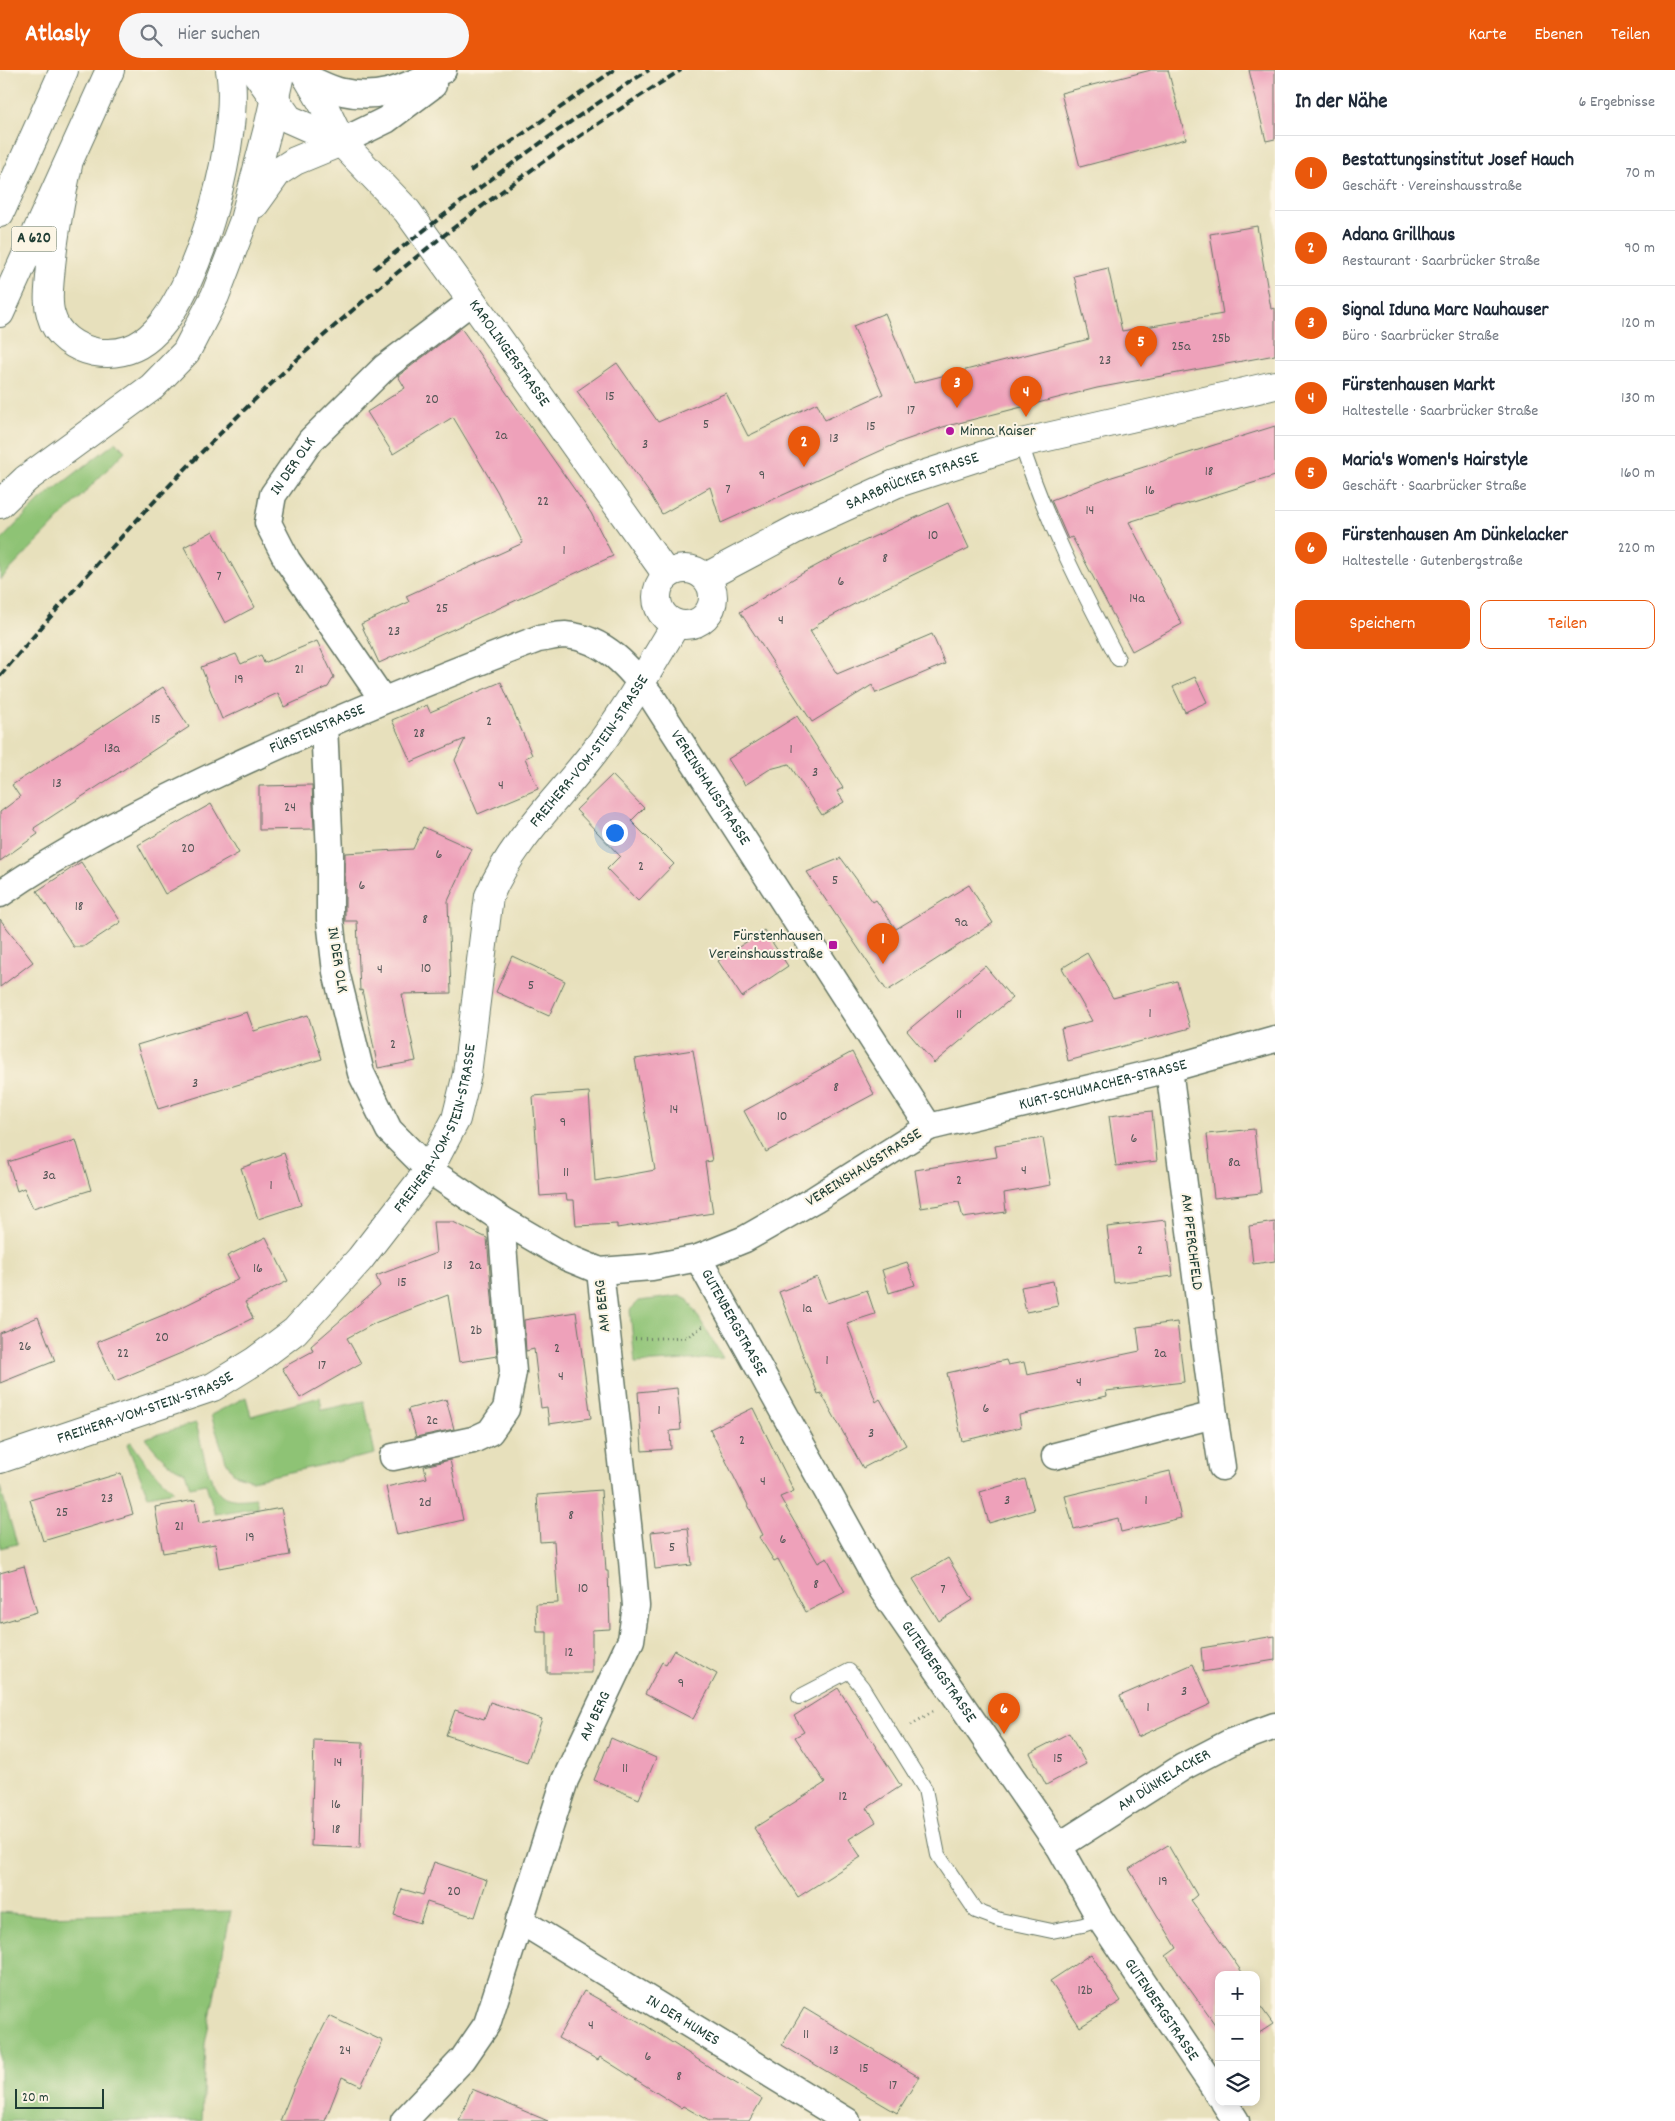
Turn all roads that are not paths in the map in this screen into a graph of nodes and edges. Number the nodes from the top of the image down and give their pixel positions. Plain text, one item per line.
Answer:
1 (64, 70) edge
2 (110, 70) edge
3 (230, 70) edge
4 (254, 70) edge
5 (281, 70) edge
6 (443, 70) edge
7 (454, 70) edge
8 (305, 74) edge
9 (275, 100) junction
10 (341, 142) junction
11 (68, 165) junction
12 (0, 213) edge
13 (244, 220) junction
14 (472, 301) junction
15 (0, 313) edge
16 (1275, 385) edge
17 (1021, 443) junction
18 (0, 504) edge
19 (667, 575) junction
20 (706, 577) junction
21 (676, 624) junction
22 (1118, 660) dead end
23 (640, 682) junction
24 (382, 700) junction
25 (324, 725) junction
26 (0, 894) edge
27 (1275, 1039) edge
28 (1169, 1069) junction
29 (929, 1127) junction
30 (429, 1170) junction
31 (501, 1219) junction
32 (698, 1258) junction
33 (600, 1271) junction
34 (1214, 1415) junction
35 (1055, 1456) dead end
36 (393, 1457) dead end
37 (0, 1459) edge
38 (1222, 1467) dead end
39 (799, 1698) dead end
40 (1275, 1726) edge
41 (1059, 1846) junction
42 (1100, 1919) junction
43 (519, 1920) junction
44 (1215, 2089) edge
45 (1227, 2106) edge
46 (404, 2121) edge
47 (847, 2121) edge
48 (1236, 2121) edge

1 - 12 main road, A 620
2 - 11 main road, A 620
3 - 11 main road
4 - 9 main road, KAROLINGERSTRASSE
5 - 9 main road
6 - 8 street
7 - 10 street
8 - 10 main road, KAROLINGERSTRASSE
9 - 10 main road, KAROLINGERSTRASSE
9 - 13 main road
10 - 13 main road
10 - 14 main road, KAROLINGERSTRASSE
11 - 15 main road, A 620
13 - 18 main road
14 - 19 main road, KAROLINGERSTRASSE
14 - 24 street, IN DER OLK
16 - 17 main road, SAARBRÜCKER STRASSE
17 - 20 main road, SAARBRÜCKER STRASSE
17 - 22 lane
19 - 20 main road
19 - 21 main road
20 - 21 main road
21 - 23 main road, FREIHERR-VOM-STEIN-STRASSE
23 - 24 street, FÜRSTENSTRASSE
23 - 29 street, VEREINSHAUSSTRASSE
23 - 30 main road, FREIHERR-VOM-STEIN-STRASSE
24 - 25 street, FÜRSTENSTRASSE
25 - 26 street, FÜRSTENSTRASSE
25 - 30 street, IN DER OLK
27 - 28 street, KURT-SCHUMACHER-STRASSE
28 - 29 street, KURT-SCHUMACHER-STRASSE
28 - 34 street, AM PFERCHFELD
29 - 32 street, VEREINSHAUSSTRASSE
30 - 31 street, VEREINSHAUSSTRASSE
30 - 37 main road, FREIHERR-VOM-STEIN-STRASSE
31 - 33 street, VEREINSHAUSSTRASSE
31 - 36 street
32 - 33 street, VEREINSHAUSSTRASSE
32 - 41 street, GUTENBERGSTRASSE
33 - 43 street, AM BERG
34 - 35 street
34 - 38 street, AM PFERCHFELD
39 - 42 lane
40 - 41 street, AM DÜNKELACKER
41 - 42 street, GUTENBERGSTRASSE
42 - 44 street, GUTENBERGSTRASSE
43 - 46 street, AM BERG
43 - 47 street, IN DER HUMES
45 - 48 street

